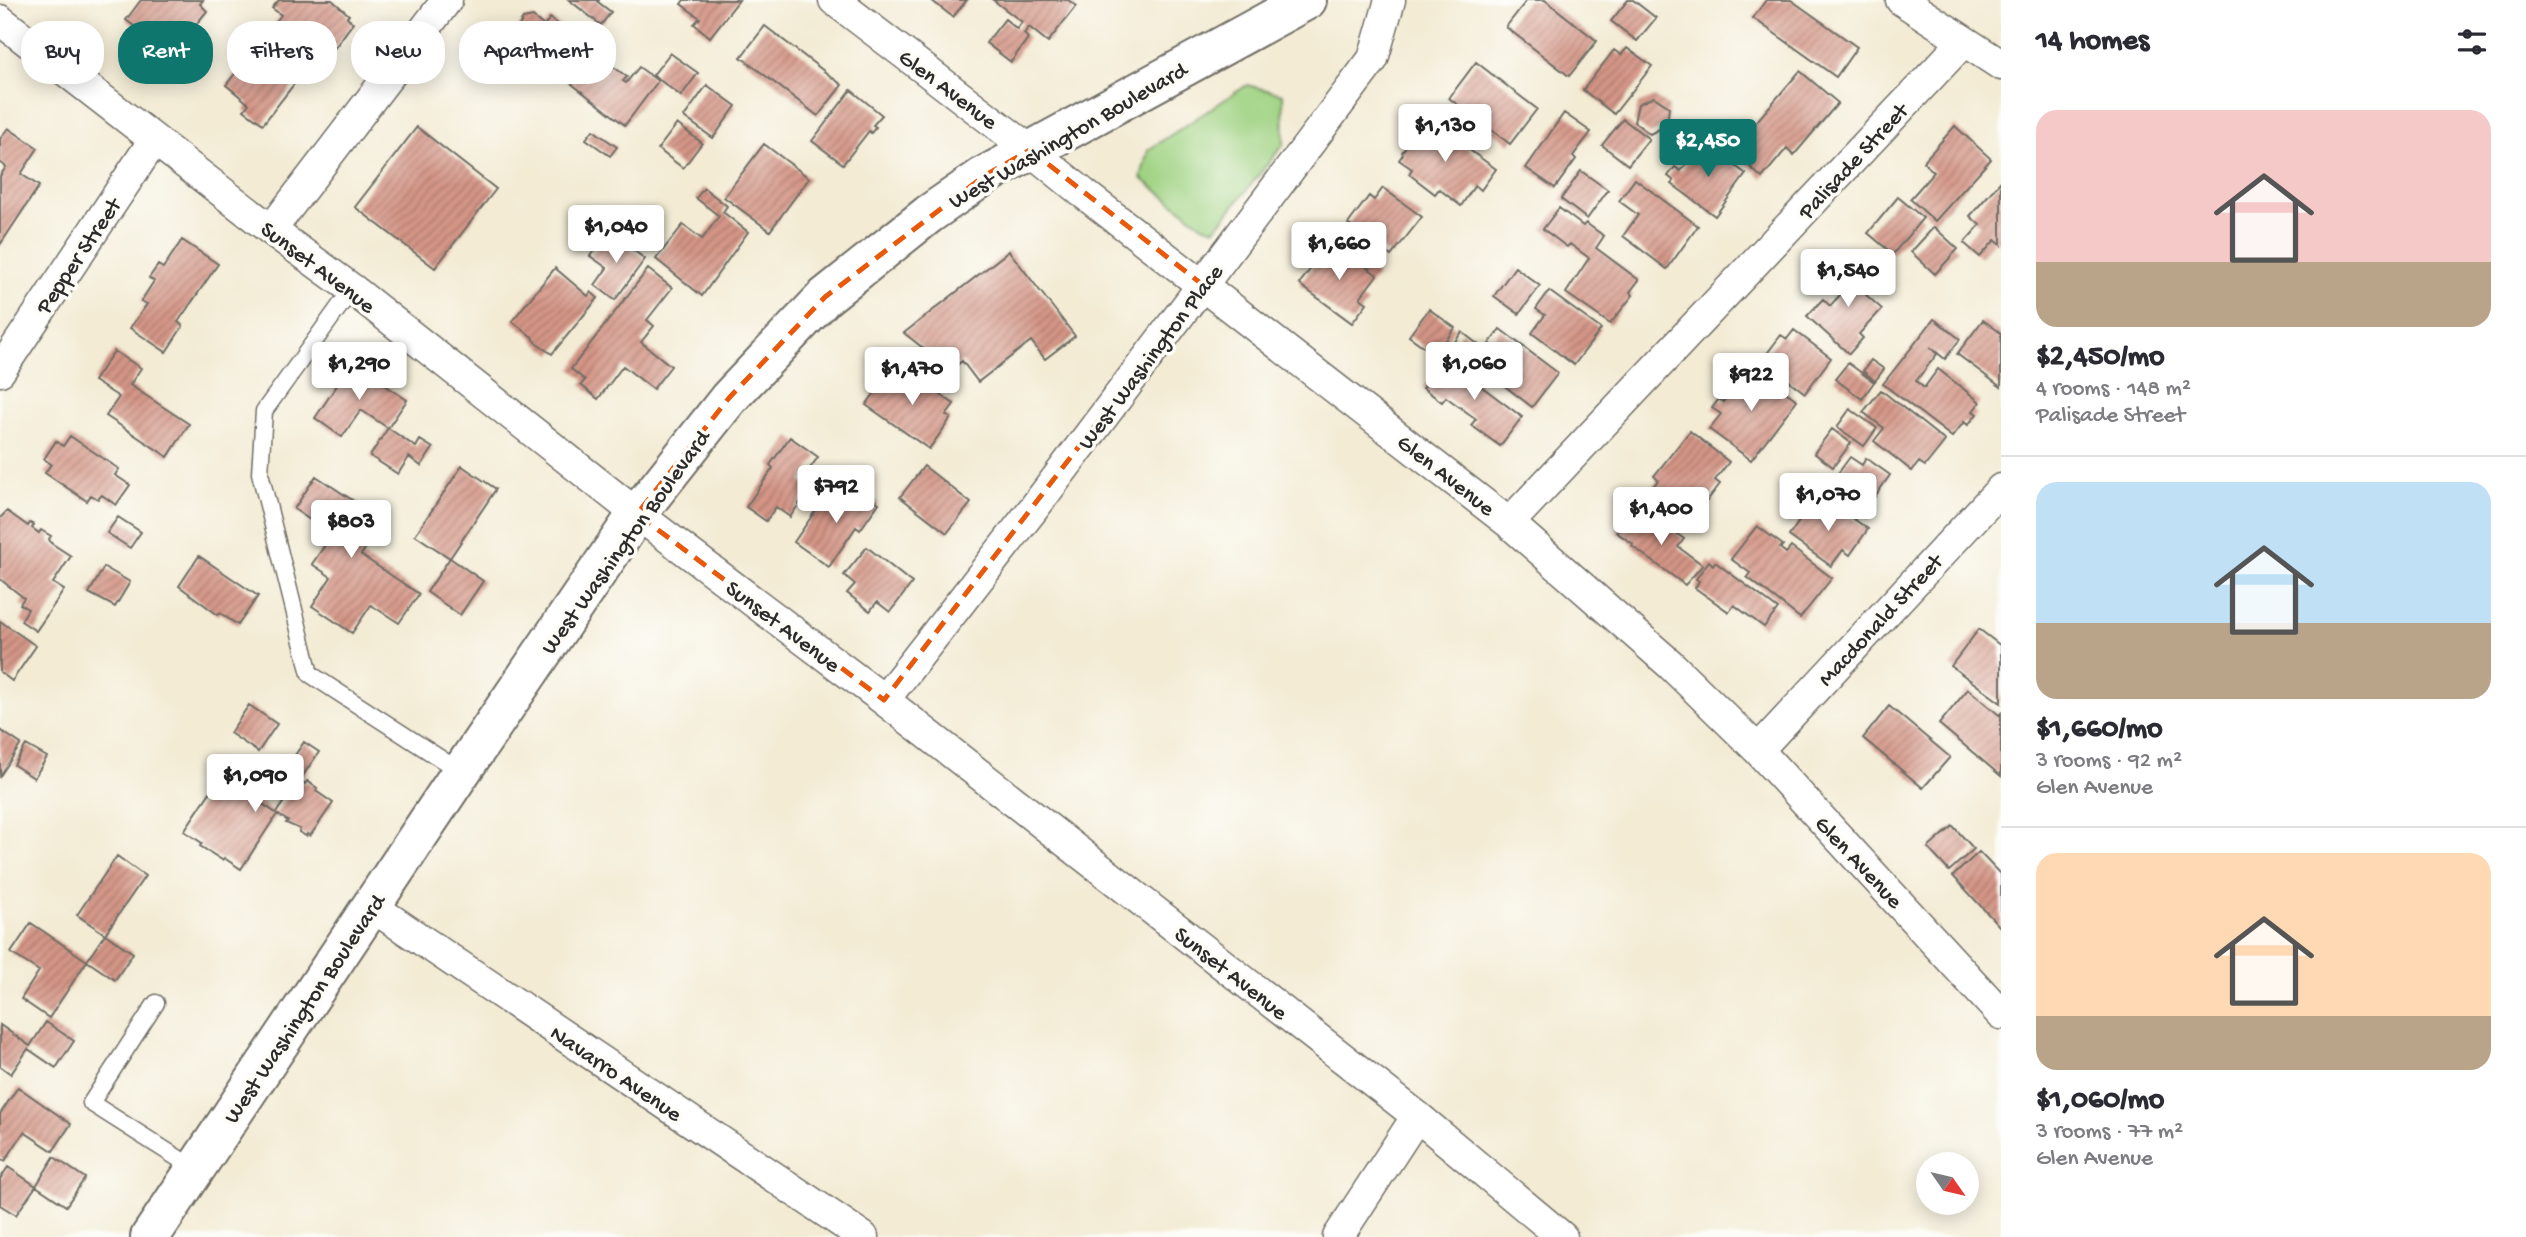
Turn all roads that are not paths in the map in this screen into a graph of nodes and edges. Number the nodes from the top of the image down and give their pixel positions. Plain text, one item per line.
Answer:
1 (447, 0) edge
2 (834, 0) edge
3 (1307, 0) edge
4 (1390, 0) edge
5 (1901, 0) edge
6 (0, 20) edge
7 (1964, 41) junction
8 (2001, 65) edge
9 (154, 140) junction
10 (1030, 150) junction
11 (271, 230) junction
12 (1203, 285) junction
13 (352, 289) junction
14 (0, 371) edge
15 (2001, 489) edge
16 (637, 514) junction
17 (1509, 523) junction
18 (884, 700) junction
19 (1758, 750) junction
20 (461, 772) junction
21 (371, 906) junction
22 (156, 1003) dead end
23 (2001, 1014) edge
24 (1417, 1116) junction
25 (195, 1169) junction
26 (150, 1237) edge
27 (863, 1237) edge
28 (1338, 1237) edge
29 (1562, 1237) edge

1 - 11 street
2 - 10 street, Glen Avenue
3 - 10 main road, West Washington Boulevard
4 - 12 street, West Washington Place
5 - 7 street
6 - 9 street, Sunset Avenue
7 - 8 street
7 - 17 street, Palisade Street
9 - 11 street, Sunset Avenue
9 - 14 street, Pepper Street
10 - 12 street, Glen Avenue
10 - 16 main road, West Washington Boulevard
11 - 13 street, Sunset Avenue
12 - 17 street, Glen Avenue
12 - 18 street, West Washington Place
13 - 16 street, Sunset Avenue
13 - 20 lane
15 - 19 street, Macdonald Street
16 - 18 street, Sunset Avenue
16 - 20 main road, West Washington Boulevard
17 - 19 street, Glen Avenue
18 - 24 street, Sunset Avenue
19 - 23 street, Glen Avenue
20 - 21 main road, West Washington Boulevard
21 - 25 main road, West Washington Boulevard
21 - 27 street, Navarro Avenue
22 - 25 lane
24 - 28 street
24 - 29 street, Sunset Avenue
25 - 26 main road, West Washington Boulevard

